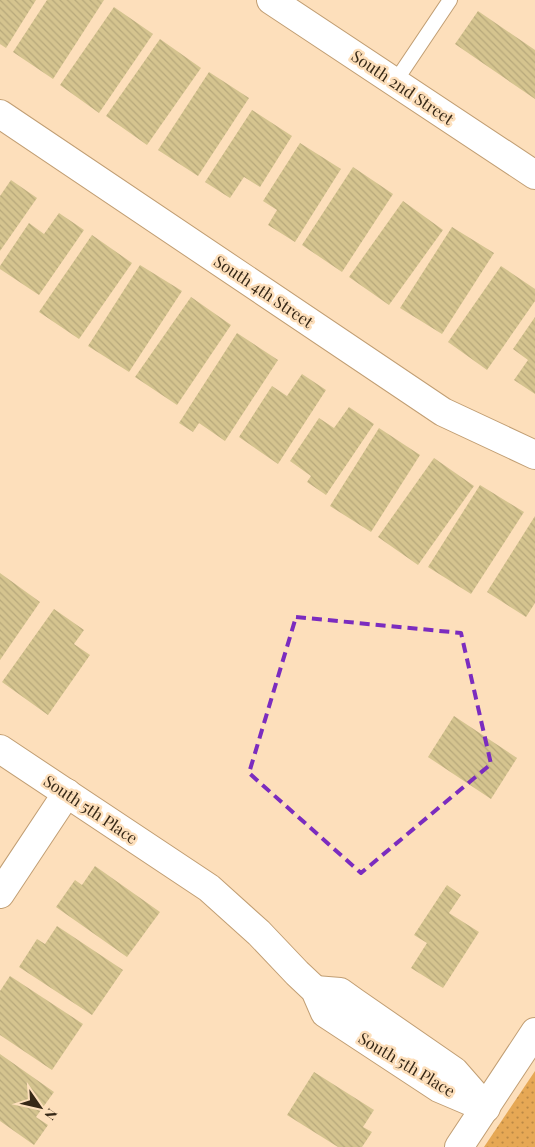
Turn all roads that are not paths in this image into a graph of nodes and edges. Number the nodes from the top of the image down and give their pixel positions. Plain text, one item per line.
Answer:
1 (271, 0) edge
2 (450, 0) edge
3 (395, 82) junction
4 (0, 114) edge
5 (535, 175) edge
6 (535, 455) edge
7 (0, 749) edge
8 (67, 794) junction
9 (0, 894) edge
10 (535, 1032) edge
11 (486, 1108) junction
12 (459, 1147) edge

1 - 3 street, South 2nd Street
2 - 3 lane
3 - 5 street, South 2nd Street
4 - 6 street, South 4th Street
7 - 8 street, South 5th Place
8 - 9 street
8 - 11 street, South 5th Place
10 - 11 street
11 - 12 street

